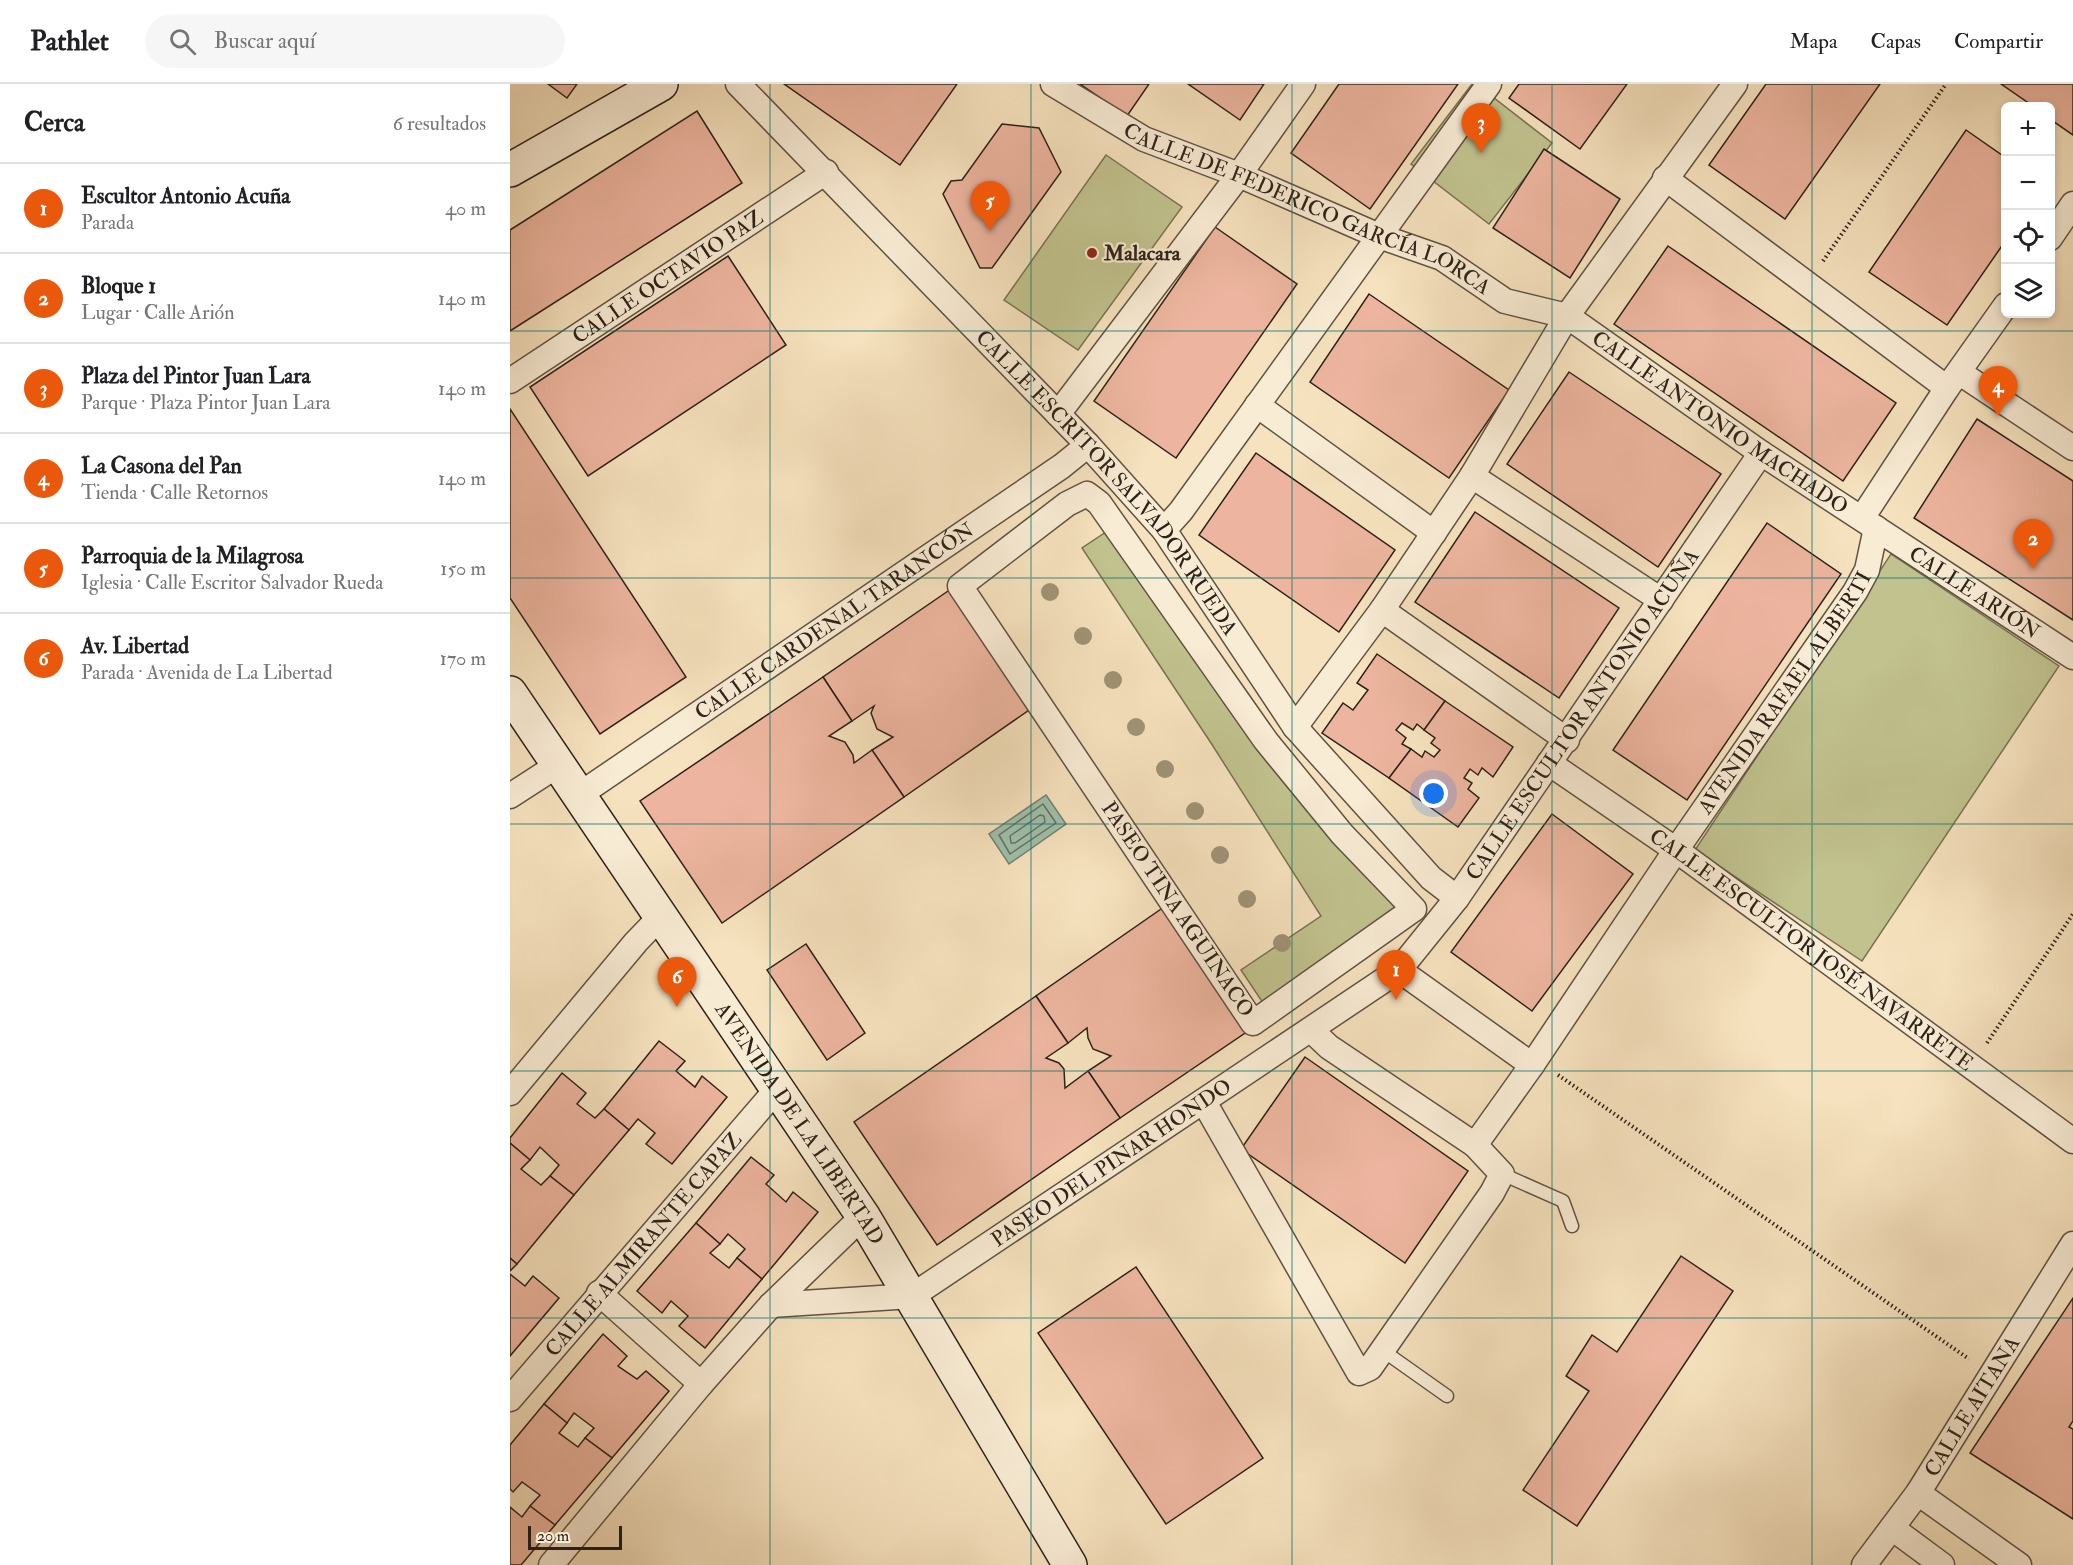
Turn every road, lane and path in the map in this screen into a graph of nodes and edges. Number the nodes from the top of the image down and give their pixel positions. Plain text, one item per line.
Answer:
1 (661, 84) edge
2 (738, 84) edge
3 (1053, 84) edge
4 (1303, 84) edge
5 (1489, 84) edge
6 (1946, 84) edge
7 (1724, 87) edge
8 (510, 170) edge
9 (826, 172) junction
10 (1239, 175) junction
11 (1665, 178) junction
12 (2073, 204) edge
13 (2055, 231) edge
14 (1379, 236) junction
15 (1807, 284) junction
16 (2001, 312) edge
17 (1567, 316) junction
18 (510, 381) edge
19 (1953, 381) junction
20 (1257, 405) junction
21 (1058, 414) junction
22 (1088, 445) junction
23 (2073, 448) edge
24 (1761, 453) junction
25 (1472, 476) junction
26 (1067, 504) joint
27 (1869, 523) junction
28 (1164, 530) junction
29 (1434, 533) junction
30 (1661, 600) junction
31 (1382, 610) junction
32 (2073, 657) edge
33 (510, 693) edge
34 (1295, 727) junction
35 (1567, 740) junction
36 (1549, 763) junction
37 (558, 765) junction
38 (579, 795) junction
39 (510, 796) edge
40 (1676, 850) junction
41 (1457, 898) junction
42 (2073, 914) edge
43 (661, 916) junction
44 (1399, 970) junction
45 (1311, 1030) junction
46 (1532, 1065) junction
47 (1971, 1066) junction
48 (777, 1089) junction
49 (510, 1093) edge
50 (1204, 1102) junction
51 (2073, 1141) edge
52 (1475, 1145) junction
53 (1502, 1173) junction
54 (863, 1216) junction
55 (1572, 1226) dead end
56 (2073, 1244) edge
57 (599, 1293) junction
58 (912, 1296) junction
59 (771, 1305) junction
60 (1382, 1350) junction
61 (1993, 1376) junction
62 (701, 1384) junction
63 (1447, 1396) dead end
64 (510, 1399) edge
65 (1918, 1493) junction
66 (1892, 1528) junction
67 (551, 1565) edge
68 (1070, 1565) edge
69 (1864, 1565) edge
70 (1942, 1565) edge
71 (2019, 1565) edge

1 - 8 street
2 - 9 street, CALLE ESCRITOR SALVADOR RUEDA
3 - 10 street, CALLE DE FEDERICO GARCÍA LORCA
4 - 10 street
5 - 14 street
6 - 15 path
7 - 11 street
9 - 18 street, CALLE OCTAVIO PAZ
9 - 21 street, CALLE ESCRITOR SALVADOR RUEDA
10 - 14 street, CALLE DE FEDERICO GARCÍA LORCA
10 - 21 street
11 - 15 street
11 - 17 street
12 - 13 street
14 - 17 street, CALLE DE FEDERICO GARCÍA LORCA
14 - 20 street
15 - 19 street
16 - 19 street, AVENIDA RAFAEL ALBERTI
17 - 24 street, CALLE ANTONIO MACHADO
17 - 25 street
19 - 23 street
19 - 27 street, AVENIDA RAFAEL ALBERTI
20 - 28 street
20 - 29 street
21 - 22 street, CALLE ESCRITOR SALVADOR RUEDA
22 - 28 street, CALLE ESCRITOR SALVADOR RUEDA
22 - 38 street, CALLE CARDENAL TARANCÓN
24 - 27 street, CALLE ANTONIO MACHADO
24 - 30 street, CALLE ESCULTOR ANTONIO ACUÑA
25 - 29 street
25 - 30 street
26 - 26 street, PASEO TINA AGUINACO
27 - 32 street, CALLE ARIÓN
27 - 40 street, AVENIDA RAFAEL ALBERTI
28 - 34 street, CALLE ESCRITOR SALVADOR RUEDA
29 - 31 street
30 - 35 street, CALLE ESCULTOR ANTONIO ACUÑA
31 - 34 street
31 - 35 street
33 - 37 street, AVENIDA DE LA LIBERTAD
34 - 41 street, CALLE ESCRITOR SALVADOR RUEDA
35 - 36 street, CALLE ESCULTOR ANTONIO ACUÑA
36 - 40 street, CALLE ESCULTOR JOSÉ NAVARRETE
36 - 41 street, CALLE ESCULTOR ANTONIO ACUÑA
37 - 38 street, AVENIDA DE LA LIBERTAD
37 - 39 street
38 - 43 street, AVENIDA DE LA LIBERTAD
40 - 46 street, AVENIDA RAFAEL ALBERTI
40 - 47 street, CALLE ESCULTOR JOSÉ NAVARRETE
41 - 44 street, CALLE ESCULTOR ANTONIO ACUÑA
42 - 47 path
43 - 48 street, AVENIDA DE LA LIBERTAD
43 - 49 street
44 - 45 street, CALLE ESCULTOR ANTONIO ACUÑA
44 - 46 street
45 - 50 street, PASEO DEL PINAR HONDO
45 - 52 street
46 - 52 street, AVENIDA RAFAEL ALBERTI
46 - 61 path
47 - 51 street, CALLE ESCULTOR JOSÉ NAVARRETE
48 - 54 street, AVENIDA DE LA LIBERTAD
48 - 57 street, CALLE ALMIRANTE CAPAZ
50 - 58 street, PASEO DEL PINAR HONDO
50 - 60 street
52 - 53 street
53 - 55 lane
53 - 60 street
54 - 58 street, AVENIDA DE LA LIBERTAD
54 - 59 street
56 - 61 street, CALLE AITANA
57 - 62 street
57 - 64 street, CALLE ALMIRANTE CAPAZ
58 - 59 street
58 - 68 street, AVENIDA DE LA LIBERTAD
59 - 62 street
60 - 63 lane
61 - 65 street, CALLE AITANA
62 - 67 street
65 - 66 street, CALLE AITANA
65 - 71 street
66 - 69 street, CALLE AITANA
66 - 70 street

